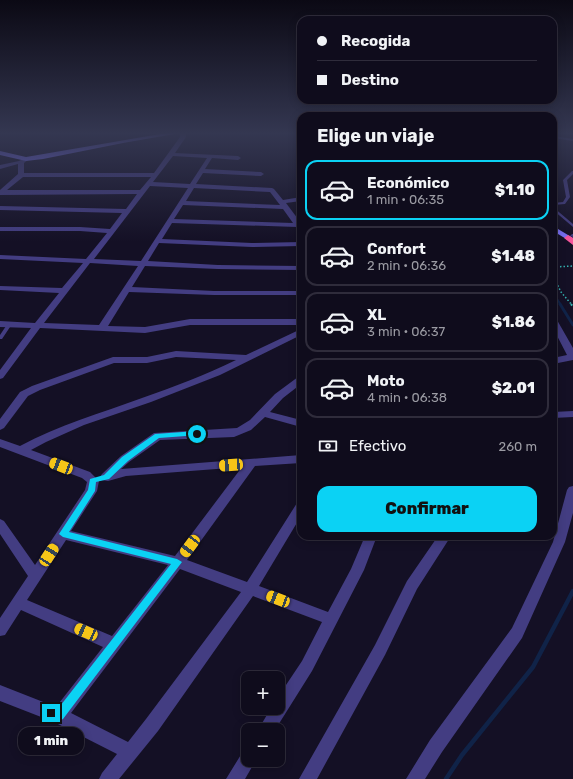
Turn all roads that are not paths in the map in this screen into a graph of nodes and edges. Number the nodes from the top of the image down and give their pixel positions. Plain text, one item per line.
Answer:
1 (22, 169) edge
2 (160, 169) edge
3 (202, 171) joint
4 (573, 172) edge
5 (261, 174) dead end
6 (21, 175) junction
7 (156, 175) junction
8 (148, 184) junction
9 (192, 186) junction
10 (142, 192) junction
11 (1, 193) edge
12 (297, 200) edge
13 (181, 203) junction
14 (283, 204) junction
15 (558, 204) joint
16 (0, 208) edge
17 (127, 211) junction
18 (557, 211) edge
19 (297, 214) edge
20 (291, 215) junction
21 (567, 219) junction
22 (170, 221) junction
23 (297, 222) edge
24 (297, 226) edge
25 (573, 226) edge
26 (557, 227) edge
27 (0, 229) edge
28 (557, 230) edge
29 (112, 231) junction
30 (572, 238) edge
31 (157, 241) junction
32 (297, 244) edge
33 (4, 257) edge
34 (89, 260) junction
35 (143, 264) junction
36 (0, 265) edge
37 (297, 268) edge
38 (0, 288) edge
39 (127, 289) junction
40 (64, 291) junction
41 (297, 293) edge
42 (297, 322) edge
43 (0, 324) edge
44 (10, 324) junction
45 (38, 325) junction
46 (557, 327) edge
47 (102, 328) junction
48 (297, 334) edge
49 (0, 338) edge
50 (573, 357) edge
51 (245, 358) junction
52 (557, 360) edge
53 (0, 376) edge
54 (297, 382) edge
55 (263, 413) junction
56 (573, 414) edge
57 (557, 415) edge
58 (297, 423) edge
59 (0, 426) edge
60 (0, 443) edge
61 (21, 451) junction
62 (297, 459) edge
63 (251, 463) junction
64 (106, 477) junction
65 (93, 481) junction
66 (573, 490) edge
67 (297, 513) edge
68 (0, 524) edge
69 (63, 534) junction
70 (368, 540) edge
71 (441, 540) edge
72 (177, 562) junction
73 (35, 576) junction
74 (251, 588) junction
75 (18, 602) junction
76 (331, 619) junction
77 (0, 630) edge
78 (114, 644) junction
79 (0, 694) edge
80 (59, 716) junction
81 (270, 723) edge
82 (130, 752) junction
83 (243, 767) edge
84 (108, 779) edge
85 (235, 779) edge
86 (308, 779) edge
87 (415, 779) edge

1 - 6 street
2 - 7 street
3 - 5 street
3 - 9 street
4 - 15 lane
6 - 7 street
6 - 11 street
7 - 8 street
8 - 9 street
8 - 10 street
9 - 13 street
9 - 14 street
10 - 11 street
10 - 17 street
12 - 14 street
13 - 14 street
13 - 22 street
14 - 20 street
15 - 21 lane
16 - 17 street
17 - 29 street
18 - 21 lane
19 - 20 street
20 - 23 street
21 - 25 lane
22 - 24 street
22 - 31 street
26 - 30 street
27 - 29 street
28 - 30 street
29 - 34 street
31 - 32 street
31 - 35 street
33 - 34 street
33 - 36 street
34 - 35 street
34 - 40 street
35 - 37 street
35 - 39 street
38 - 40 street
39 - 41 street
39 - 47 street
40 - 45 street
42 - 47 street
43 - 44 street
44 - 45 street
44 - 49 lane
45 - 47 street
45 - 53 street
46 - 50 street
48 - 51 street
50 - 52 street
51 - 59 street
51 - 61 street
54 - 55 street
55 - 58 street
55 - 64 street
56 - 57 street
60 - 61 street
61 - 65 street
62 - 63 street
63 - 64 street
63 - 72 street
64 - 65 street
65 - 69 street
66 - 87 street
67 - 74 street
68 - 73 street
69 - 72 street
69 - 73 street
70 - 76 street
71 - 86 street
72 - 74 street
72 - 78 street
73 - 75 street
74 - 76 street
74 - 82 street
75 - 77 street
75 - 78 street
76 - 81 street
78 - 80 street
79 - 80 street
80 - 82 street
82 - 84 street
83 - 85 street

